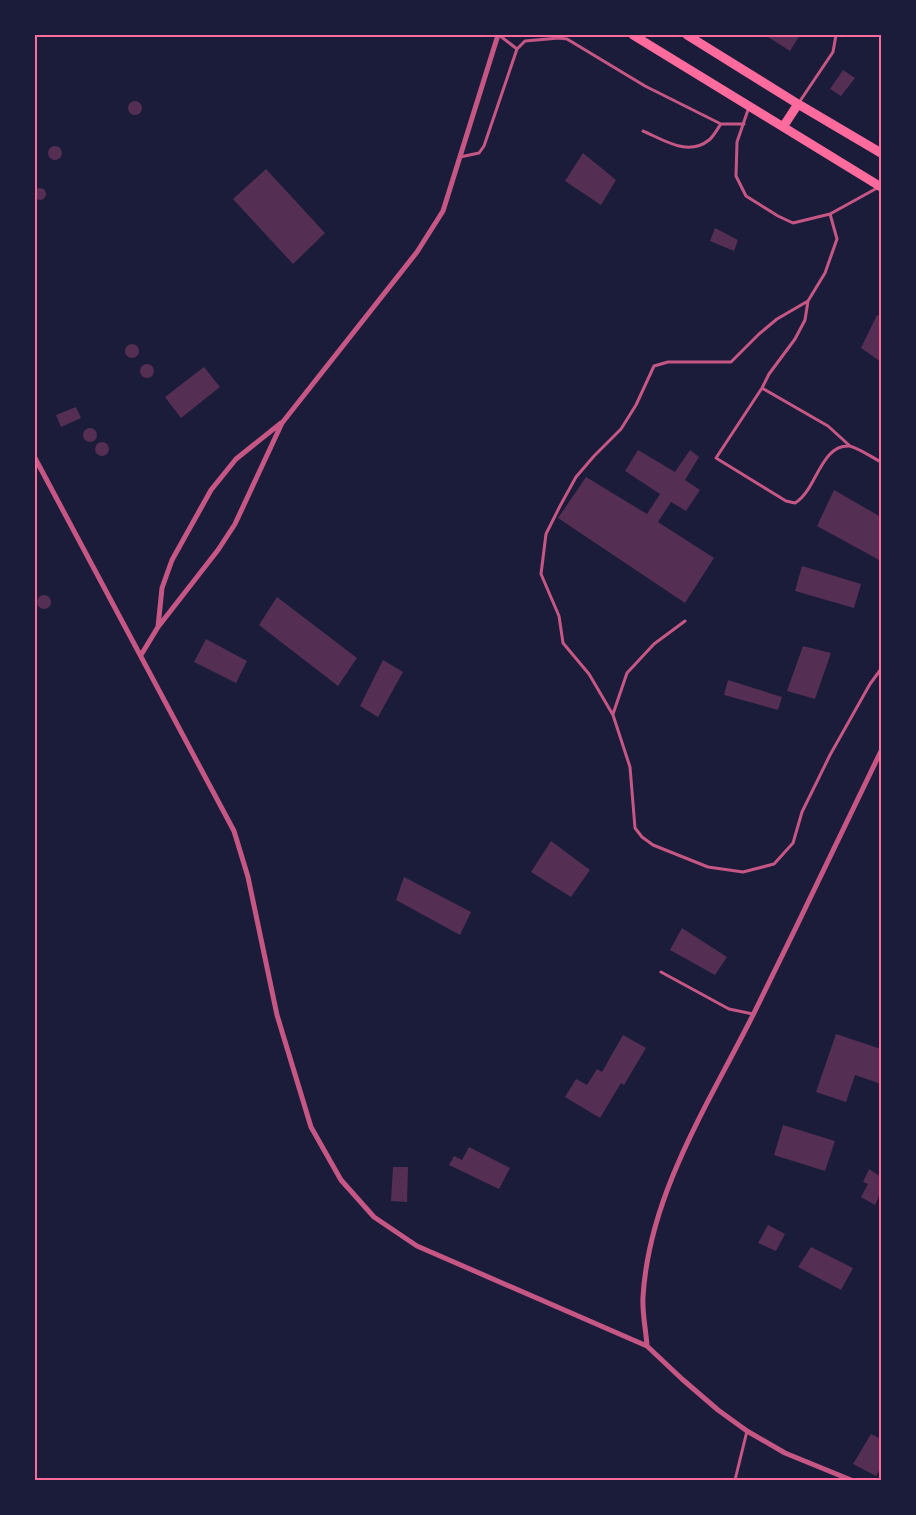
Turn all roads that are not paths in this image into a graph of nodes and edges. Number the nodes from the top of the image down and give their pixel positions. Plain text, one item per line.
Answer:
1 (499, 35) edge
2 (633, 35) edge
3 (687, 35) edge
4 (836, 35) edge
5 (516, 49) junction
6 (798, 104) junction
7 (750, 107) junction
8 (721, 124) junction
9 (744, 124) junction
10 (783, 127) junction
11 (643, 131) dead end
12 (881, 153) edge
13 (460, 157) junction
14 (880, 187) edge
15 (830, 214) junction
16 (808, 301) junction
17 (762, 388) junction
18 (282, 423) junction
19 (851, 446) junction
20 (35, 458) edge
21 (881, 462) edge
22 (685, 621) dead end
23 (158, 627) junction
24 (141, 655) junction
25 (881, 670) edge
26 (613, 715) junction
27 (881, 751) edge
28 (661, 972) dead end
29 (753, 1014) junction
30 (647, 1346) junction
31 (748, 1431) junction
32 (735, 1480) edge
33 (851, 1480) edge

1 - 5 lane
1 - 13 street
2 - 7 main road
3 - 6 main road
4 - 6 lane
5 - 8 lane
5 - 13 lane
6 - 10 main road
6 - 12 main road
7 - 9 lane
7 - 10 main road
8 - 9 lane
8 - 11 lane
9 - 15 lane
10 - 14 main road
13 - 18 street
14 - 15 lane
15 - 16 lane
16 - 17 lane
16 - 26 lane
17 - 19 lane
17 - 19 lane
18 - 23 street
18 - 23 street
19 - 21 lane
20 - 24 street
22 - 26 lane
23 - 24 street
24 - 30 street
25 - 26 lane
27 - 29 street
28 - 29 lane
29 - 30 street
30 - 31 street
31 - 32 lane
31 - 33 street

